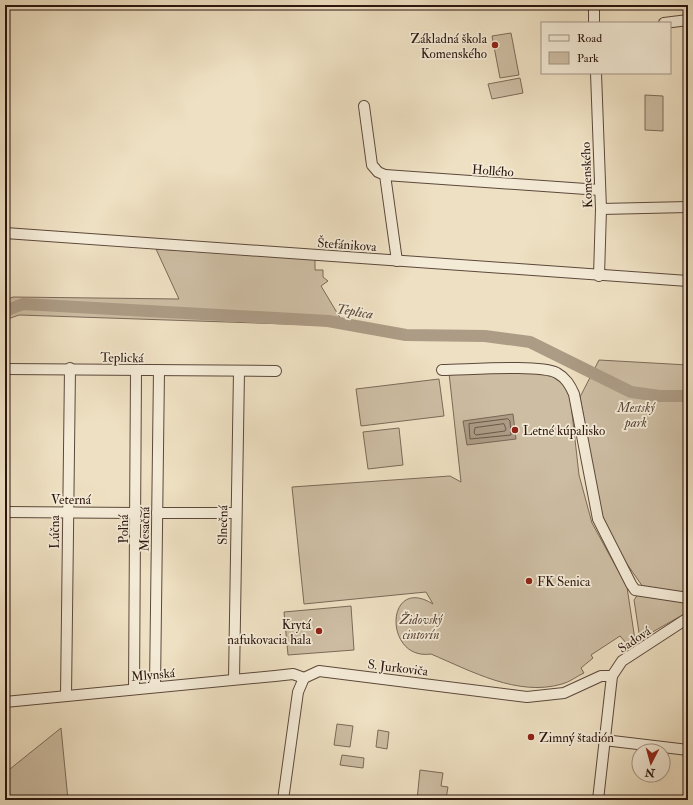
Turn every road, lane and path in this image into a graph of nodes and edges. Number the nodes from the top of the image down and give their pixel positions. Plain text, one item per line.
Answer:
1 (594, 5) edge
2 (688, 20) edge
3 (594, 22) edge
4 (671, 22) edge
5 (596, 74) edge
6 (364, 106) dead end
7 (385, 175) junction
8 (600, 190) junction
9 (688, 207) edge
10 (601, 209) junction
11 (5, 233) edge
12 (397, 261) junction
13 (599, 276) junction
14 (688, 281) edge
15 (70, 368) junction
16 (5, 369) edge
17 (136, 370) junction
18 (159, 370) junction
19 (442, 370) dead end
20 (239, 371) junction
21 (276, 371) dead end
22 (5, 512) edge
23 (68, 512) junction
24 (136, 513) junction
25 (157, 513) junction
26 (235, 513) junction
27 (688, 598) edge
28 (688, 618) edge
29 (612, 676) junction
30 (304, 678) junction
31 (234, 679) junction
32 (156, 687) junction
33 (134, 689) junction
34 (66, 696) junction
35 (5, 702) edge
36 (604, 740) junction
37 (688, 750) edge
38 (598, 799) edge
39 (283, 800) edge

1 - 3 street
2 - 4 street
5 - 8 street, Komenského
6 - 7 street
7 - 8 street, Hollého
7 - 12 street
8 - 10 street, Komenského
9 - 10 street
10 - 13 street, Komenského
11 - 12 street, Štefánikova
12 - 13 street, Štefánikova
13 - 14 street, Štefánikova
15 - 16 street, Teplická
15 - 17 street, Teplická
15 - 23 street, Lúčna
17 - 18 street, Teplická
17 - 24 street, Poľná
18 - 20 street, Teplická
18 - 25 street, Mesačná
19 - 27 street
20 - 21 street, Teplická
20 - 26 street, Slnečná
22 - 23 street, Veterná
23 - 24 street, Veterná
23 - 34 street, Lúčna
24 - 33 street, Poľná
25 - 26 street
25 - 32 street, Mesačná
26 - 31 street, Slnečná
28 - 29 street, Sadová
29 - 30 street, S. Jurkoviča
29 - 36 street, Sadová
30 - 31 street, Mlynská
30 - 39 street
31 - 32 street, Mlynská
32 - 33 street, Mlynská
33 - 34 street, Mlynská
34 - 35 street, Mlynská
36 - 37 street
36 - 38 street, Sadová

